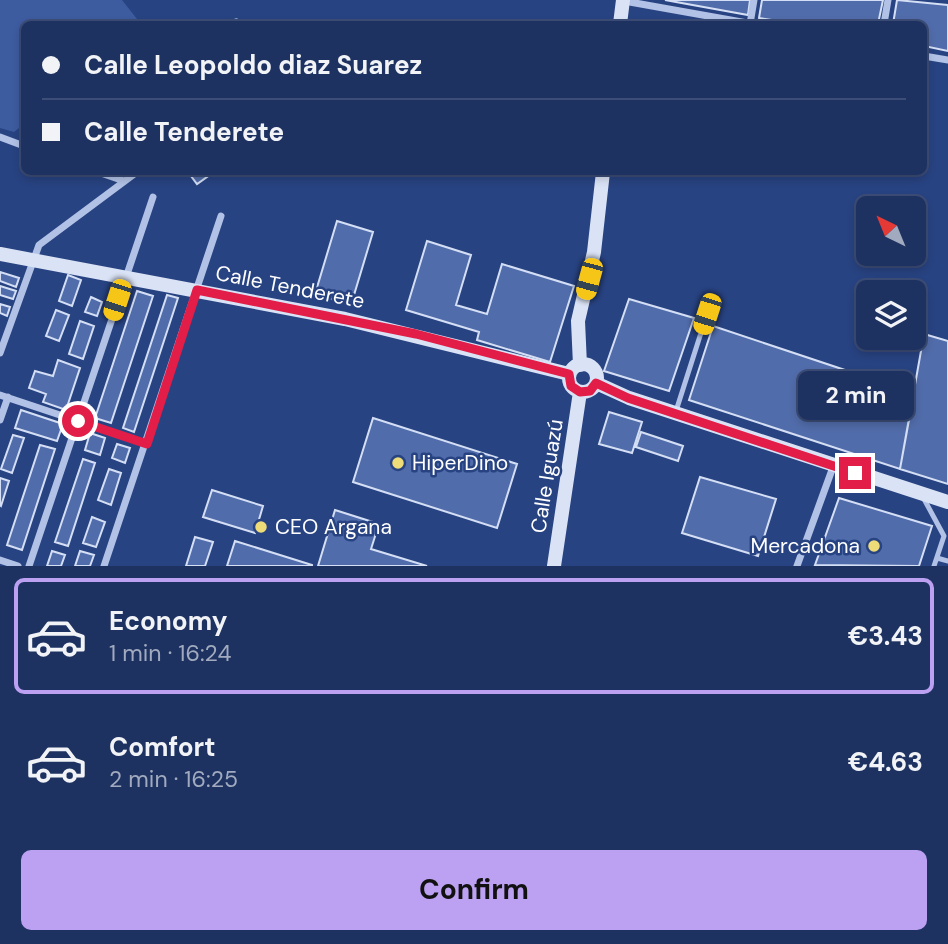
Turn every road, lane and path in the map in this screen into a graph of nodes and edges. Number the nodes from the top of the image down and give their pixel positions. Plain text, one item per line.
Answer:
1 (623, 0) edge
2 (754, 0) edge
3 (888, 0) edge
4 (620, 21) edge
5 (735, 21) edge
6 (751, 21) edge
7 (884, 21) edge
8 (927, 56) edge
9 (948, 60) edge
10 (0, 137) edge
11 (21, 145) edge
12 (106, 175) edge
13 (132, 175) edge
14 (603, 175) edge
15 (124, 181) junction
16 (153, 197) dead end
17 (221, 216) dead end
18 (0, 254) edge
19 (33, 258) junction
20 (125, 276) junction
21 (197, 290) junction
22 (707, 314) dead end
23 (0, 353) edge
24 (574, 370) junction
25 (596, 383) junction
26 (580, 392) junction
27 (4, 396) edge
28 (675, 413) junction
29 (0, 420) edge
30 (78, 421) junction
31 (147, 444) junction
32 (833, 467) junction
33 (921, 494) junction
34 (948, 502) edge
35 (946, 537) edge
36 (937, 558) junction
37 (0, 560) edge
38 (948, 561) edge
39 (18, 566) edge
40 (29, 566) edge
41 (104, 566) edge
42 (554, 566) edge
43 (797, 566) edge
44 (934, 566) edge

1 - 4 street
1 - 5 street
2 - 6 street
3 - 7 street
8 - 9 street
10 - 11 street
12 - 15 street
13 - 15 street
14 - 24 street
15 - 19 street
16 - 20 street
17 - 21 street
18 - 19 street, Calle Tenderete
19 - 20 street, Calle Tenderete
19 - 23 street
20 - 21 street, Calle Tenderete
20 - 30 street
21 - 24 street, Calle Tenderete
21 - 31 street
22 - 28 lane
24 - 25 street
24 - 26 street
25 - 26 street
25 - 28 street
26 - 42 street, Calle Iguazú
27 - 29 street
27 - 30 street
28 - 32 street
30 - 31 street
30 - 40 street
31 - 41 street
32 - 33 street
32 - 43 street
33 - 34 street
33 - 35 lane
35 - 36 lane
36 - 38 lane
36 - 44 lane
37 - 39 street

